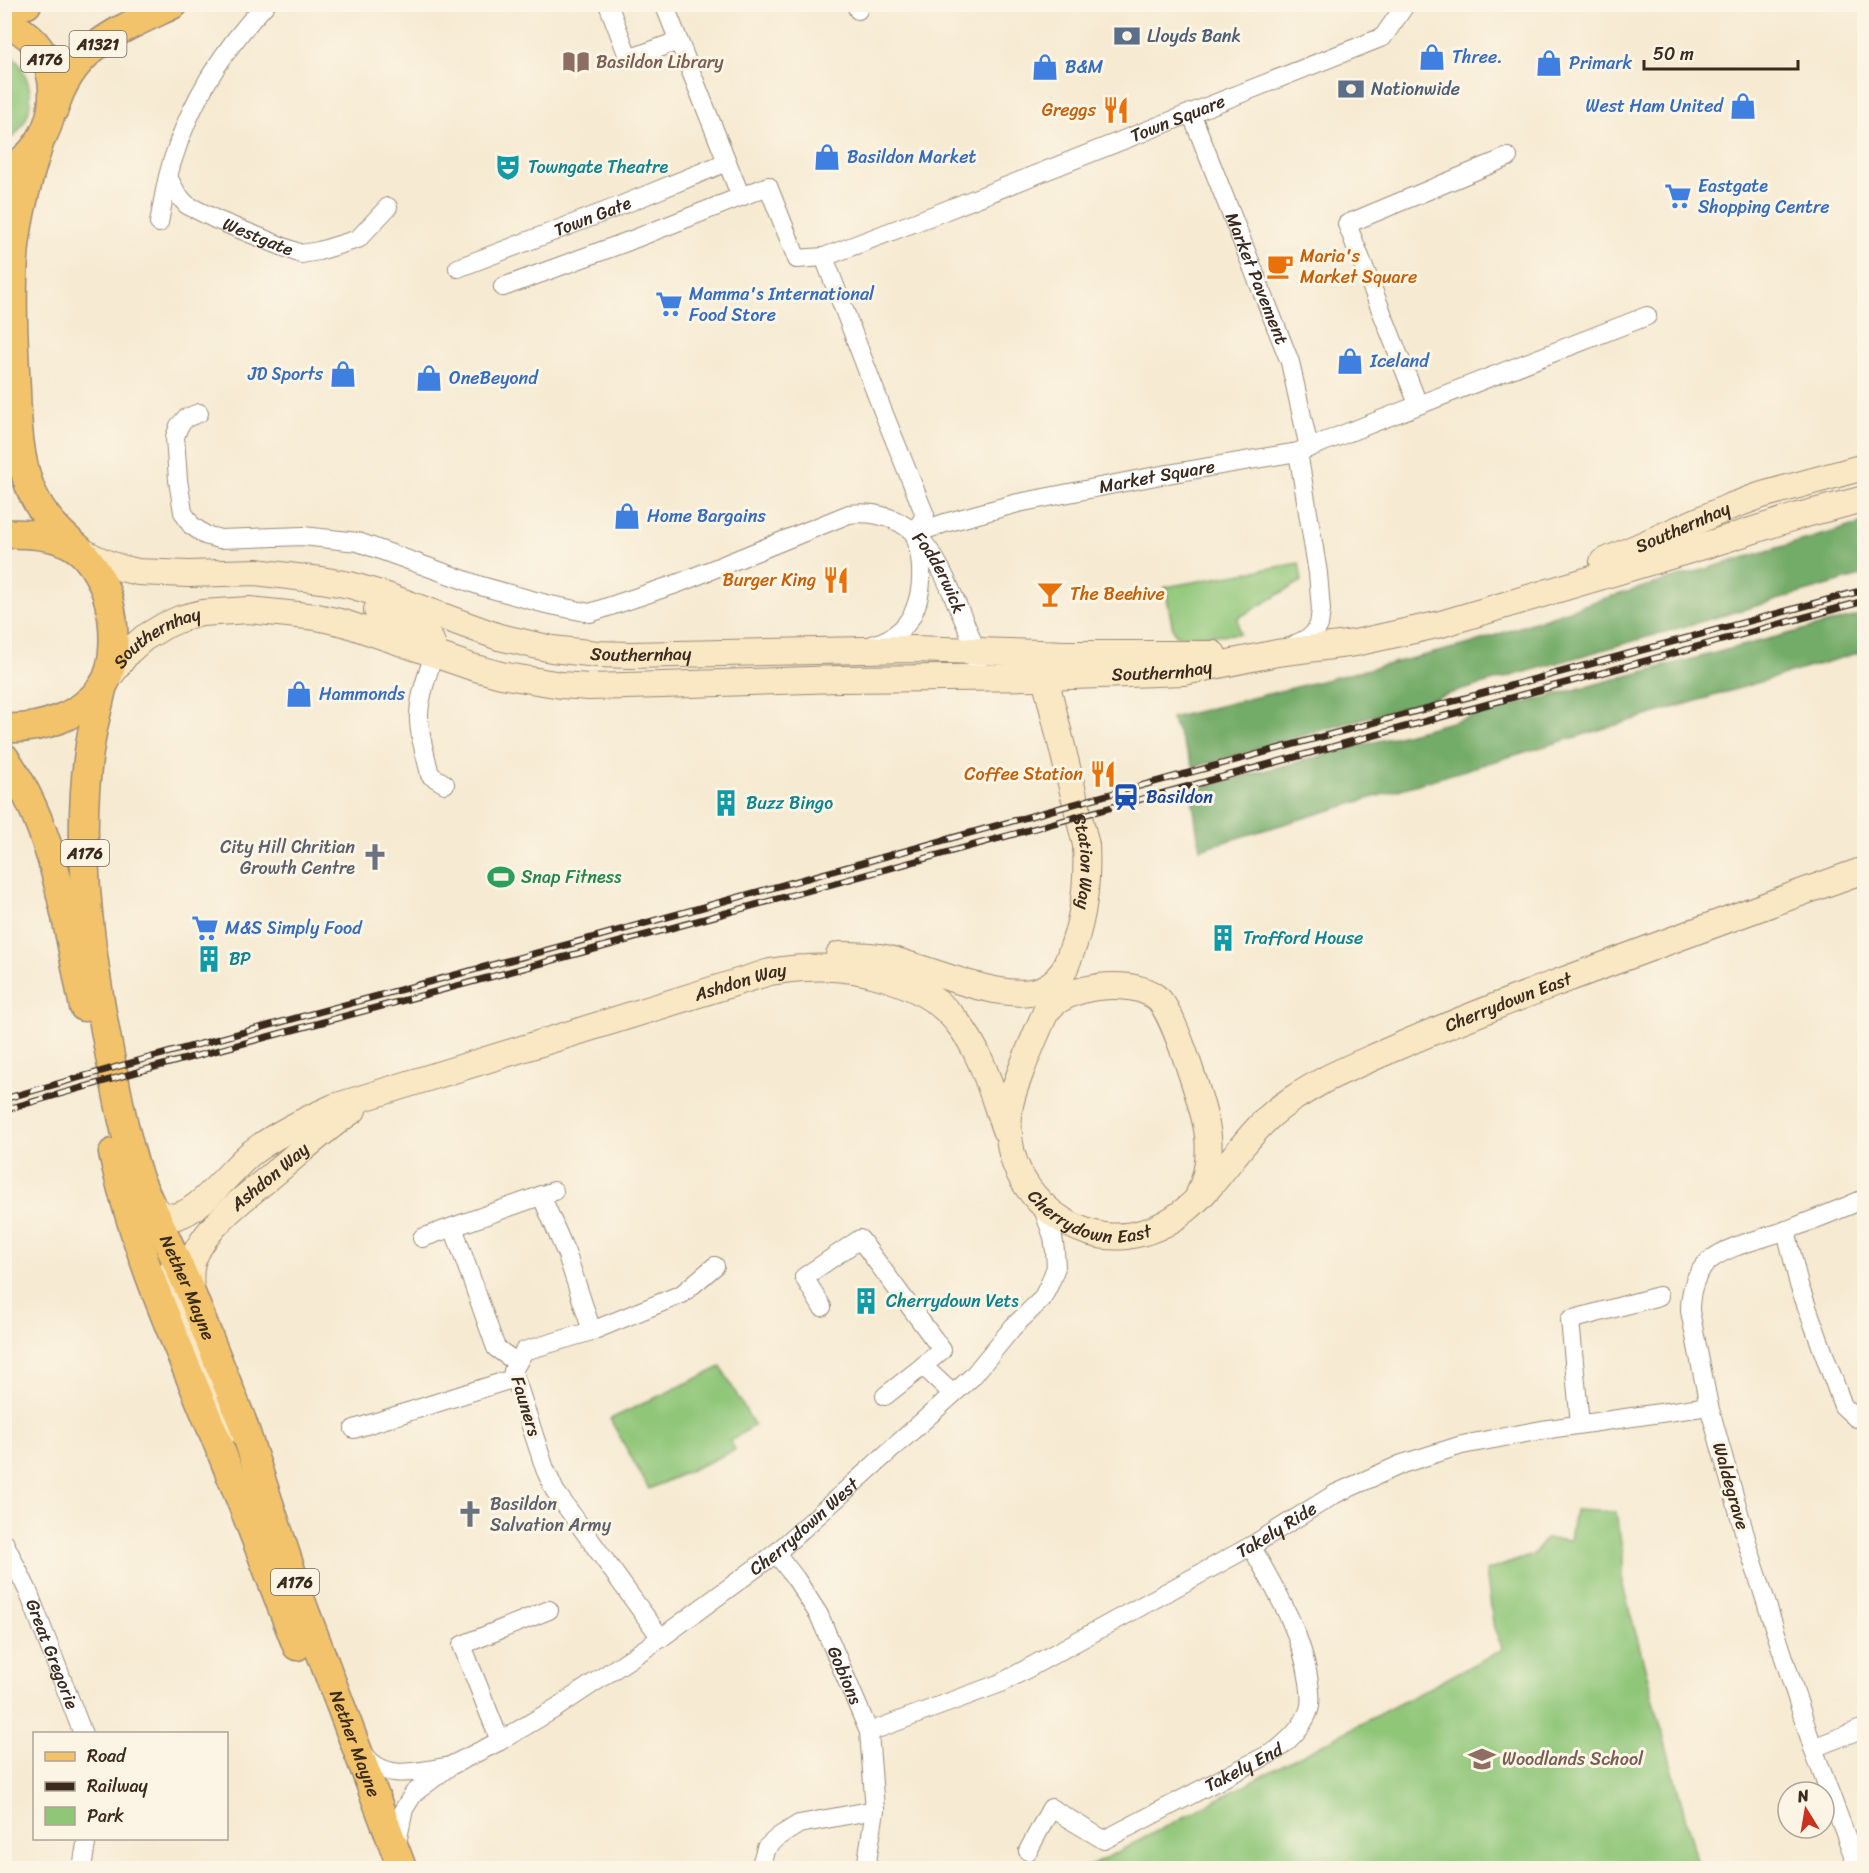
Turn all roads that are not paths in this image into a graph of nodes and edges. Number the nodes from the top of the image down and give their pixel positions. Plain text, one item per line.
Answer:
1 (27, 4) edge
2 (174, 4) edge
3 (266, 4) edge
4 (608, 4) edge
5 (664, 4) edge
6 (1406, 4) edge
7 (4, 8) edge
8 (4, 21) edge
9 (678, 41) junction
10 (52, 113) junction
11 (1191, 113) junction
12 (39, 144) junction
13 (1508, 157) dead end
14 (727, 162) junction
15 (4, 171) edge
16 (168, 177) junction
17 (741, 197) junction
18 (388, 207) dead end
19 (159, 223) dead end
20 (824, 257) junction
21 (458, 268) dead end
22 (503, 287) dead end
23 (1647, 316) dead end
24 (1418, 404) junction
25 (199, 413) dead end
26 (1303, 450) junction
27 (1864, 467) edge
28 (1864, 499) edge
29 (4, 534) edge
30 (914, 534) junction
31 (79, 549) junction
32 (276, 574) junction
33 (1507, 604) junction
34 (853, 650) junction
35 (977, 651) junction
36 (1016, 653) junction
37 (434, 654) junction
38 (1068, 654) junction
39 (1277, 654) junction
40 (1045, 677) junction
41 (953, 679) junction
42 (103, 686) junction
43 (4, 728) edge
44 (4, 757) edge
45 (432, 782) dead end
46 (1864, 870) edge
47 (1063, 971) junction
48 (770, 972) junction
49 (1043, 1015) junction
50 (390, 1090) junction
51 (1011, 1144) junction
52 (1864, 1199) edge
53 (150, 1202) junction
54 (1195, 1203) junction
55 (1042, 1204) junction
56 (195, 1207) junction
57 (453, 1227) junction
58 (1786, 1230) junction
59 (422, 1238) dead end
60 (168, 1242) junction
61 (715, 1266) dead end
62 (191, 1293) junction
63 (1659, 1296) dead end
64 (822, 1307) dead end
65 (592, 1331) junction
66 (923, 1366) junction
67 (516, 1370) junction
68 (953, 1394) junction
69 (885, 1396) dead end
70 (1708, 1407) junction
71 (1864, 1418) edge
72 (1580, 1424) junction
73 (354, 1429) dead end
74 (226, 1463) junction
75 (4, 1542) edge
76 (1251, 1546) junction
77 (776, 1553) junction
78 (549, 1610) dead end
79 (661, 1638) junction
80 (347, 1725) junction
81 (1864, 1728) edge
82 (82, 1732) edge
83 (869, 1732) junction
84 (500, 1741) junction
85 (1813, 1748) junction
86 (450, 1766) junction
87 (874, 1810) junction
88 (87, 1840) edge
89 (1028, 1851) dead end
90 (395, 1866) edge
91 (82, 1869) edge
92 (760, 1869) edge
93 (866, 1869) edge
94 (1858, 1869) edge

1 - 7 main road
2 - 10 main road, A1321
3 - 16 street
4 - 9 street
5 - 9 street
6 - 11 street, Town Square
8 - 10 main road, A176
9 - 14 street
10 - 12 main road, A176
11 - 20 street, Town Square
11 - 26 street, Market Pavement
12 - 15 main road, A176
12 - 31 main road, A176
13 - 24 street
14 - 17 street
14 - 21 street, Town Gate
16 - 18 street, Westgate
16 - 19 street
17 - 20 street, Town Gate
17 - 22 street, Town Gate
20 - 30 street, Fodderwick
23 - 24 street, Market Square
24 - 26 street, Market Square
25 - 30 street
26 - 30 street, Market Square
26 - 39 street, Market Pavement
27 - 33 street, Southernhay
28 - 33 street, Southernhay
29 - 31 main road
30 - 34 street, Fodderwick
30 - 35 street, Fodderwick
31 - 32 street, Southernhay
31 - 42 main road, A176
32 - 34 street, Southernhay
32 - 37 street, Southernhay
33 - 39 street, Southernhay
34 - 35 street, Southernhay
35 - 36 street, Southernhay
35 - 41 street
36 - 38 street, Southernhay
36 - 40 street
37 - 41 street, Southernhay
37 - 42 street, Southernhay
37 - 45 street
38 - 39 street, Southernhay
38 - 40 street
39 - 40 street, Southernhay
40 - 41 street, Southernhay
40 - 47 street, Station Way
42 - 43 main road
42 - 53 main road, Nether Mayne / A176
44 - 74 main road, Nether Mayne / A176
46 - 54 street, Cherrydown East
47 - 48 street
47 - 49 street, Station Way
48 - 50 street, Ashdon Way
48 - 51 street, Ashdon Way
49 - 51 street, Station Way
49 - 54 street
50 - 56 street, Ashdon Way
50 - 62 street, Ashdon Way
51 - 55 street, Cherrydown East
52 - 58 street, Waldegrave
53 - 56 street, Ashdon Way
53 - 60 main road, Nether Mayne / A176
54 - 55 street, Cherrydown East
55 - 68 street, Cherrydown West
56 - 60 street, Ashdon Way
57 - 59 street
57 - 65 street
57 - 67 street
58 - 70 street, Waldegrave
58 - 71 street
60 - 62 main road, Nether Mayne / A176
60 - 74 street
61 - 65 street, Fauners
62 - 80 main road, Nether Mayne / A176
63 - 72 street
64 - 66 street
65 - 67 street, Fauners
66 - 68 street
66 - 69 street
67 - 73 street
67 - 79 street, Fauners
68 - 77 street, Cherrydown West
70 - 72 street, Takely Ride
70 - 85 street, Waldegrave
72 - 76 street, Takely Ride
74 - 90 main road, Nether Mayne / A176
75 - 82 street, Great Gregorie
76 - 83 street, Takely Ride
76 - 89 street, Takely End
77 - 79 street, Cherrydown West
77 - 83 street, Gobions
78 - 84 street
79 - 84 street, Cherrydown West
80 - 86 street, Cherrydown West
80 - 90 main road, Nether Mayne / A176
81 - 85 street
83 - 87 street, Gobions
84 - 86 street, Cherrydown West
85 - 94 street, Waldegrave
86 - 90 street, Cherrydown West
87 - 92 street
87 - 93 street, Gobions
88 - 91 street

